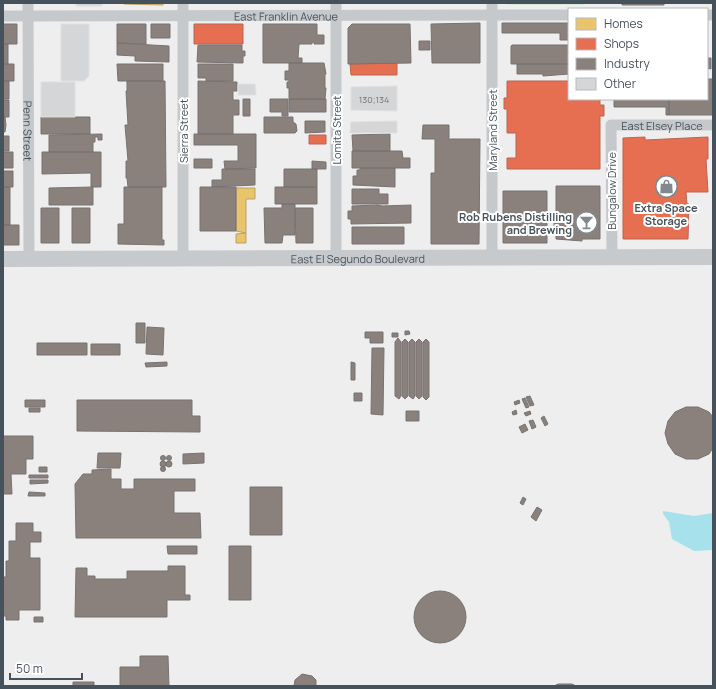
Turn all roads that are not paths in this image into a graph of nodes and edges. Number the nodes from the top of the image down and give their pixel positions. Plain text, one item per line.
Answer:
1 (28, 3) edge
2 (183, 3) edge
3 (336, 3) edge
4 (492, 3) edge
5 (336, 15) junction
6 (492, 15) junction
7 (568, 15) edge
8 (3, 16) edge
9 (28, 16) junction
10 (183, 16) junction
11 (611, 125) joint
12 (713, 125) edge
13 (492, 257) junction
14 (612, 257) junction
15 (713, 257) edge
16 (183, 258) junction
17 (336, 258) junction
18 (3, 259) edge
19 (29, 259) junction

1 - 9 street, Penn Street
2 - 10 street, Sierra Street
3 - 5 street, Lomita Street
4 - 6 street, Maryland Street
5 - 6 street, East Franklin Avenue
5 - 10 street, East Franklin Avenue
5 - 17 street, Lomita Street
6 - 7 street, East Franklin Avenue
6 - 13 street, Maryland Street
8 - 9 street, East Franklin Avenue
9 - 10 street, East Franklin Avenue
9 - 19 street, Penn Street
10 - 16 street, Sierra Street
11 - 12 street, East Elsey Place
11 - 14 street, Bungalow Drive
13 - 14 main road, East El Segundo Boulevard
13 - 17 main road, East El Segundo Boulevard
14 - 15 main road, East El Segundo Boulevard
16 - 17 main road, East El Segundo Boulevard
16 - 19 main road, East El Segundo Boulevard
18 - 19 main road, East El Segundo Boulevard

